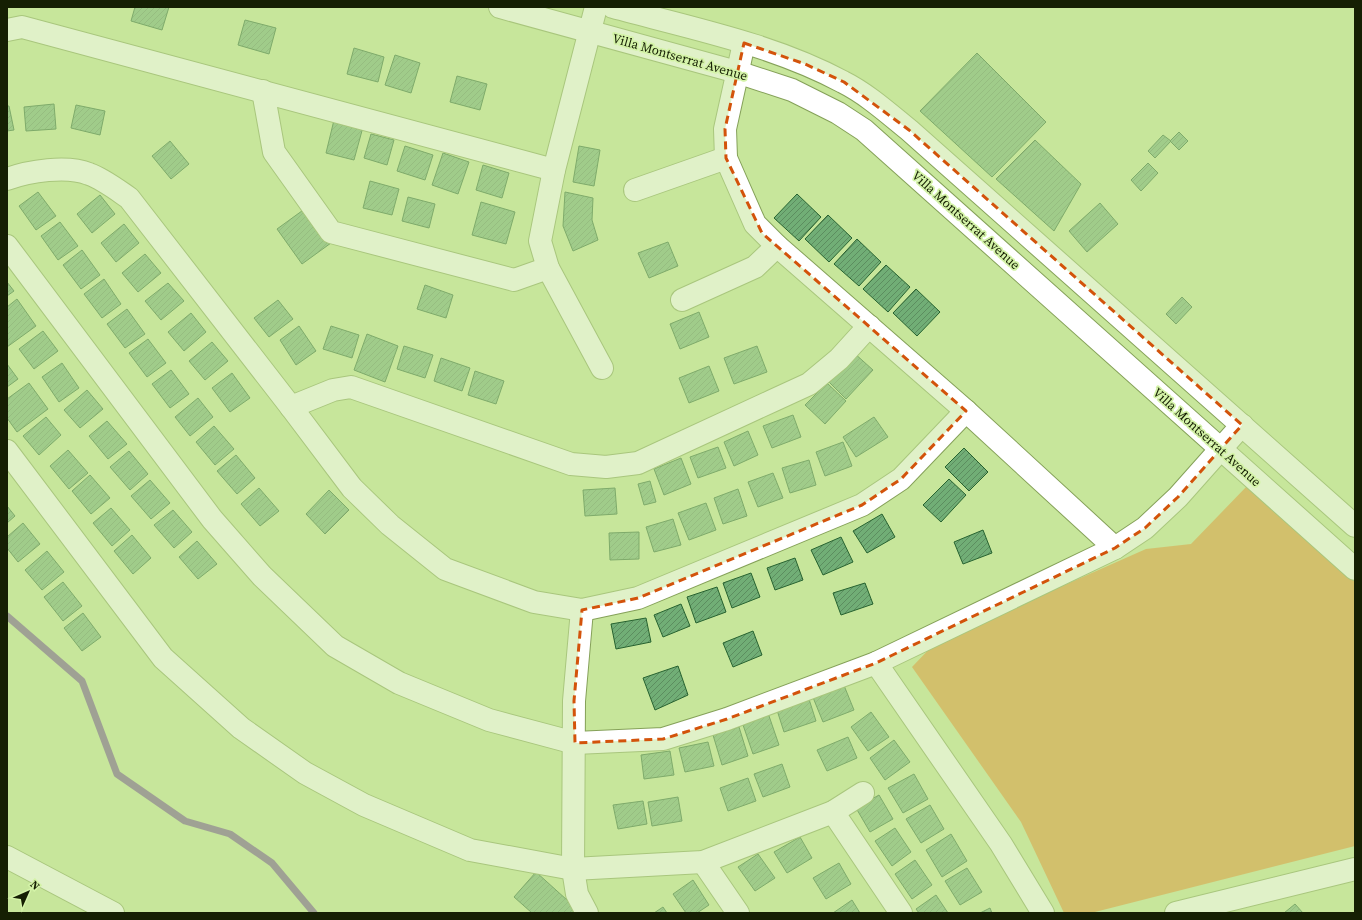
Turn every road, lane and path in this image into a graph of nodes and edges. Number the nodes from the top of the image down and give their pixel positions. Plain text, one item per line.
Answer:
1 (500, 7) edge
2 (596, 7) edge
3 (613, 7) edge
4 (7, 30) edge
5 (589, 31) junction
6 (744, 43) junction
7 (737, 72) junction
8 (263, 91) junction
9 (726, 158) junction
10 (554, 170) junction
11 (7, 179) edge
12 (635, 190) dead end
13 (7, 246) edge
14 (777, 246) junction
15 (548, 268) junction
16 (682, 300) dead end
17 (869, 326) junction
18 (602, 368) dead end
19 (291, 406) junction
20 (966, 411) junction
21 (1242, 425) junction
22 (1221, 449) junction
23 (7, 451) edge
24 (1355, 526) edge
25 (1115, 548) junction
26 (1355, 569) edge
27 (582, 610) junction
28 (876, 663) junction
29 (575, 743) junction
30 (863, 793) dead end
31 (833, 812) junction
32 (7, 857) edge
33 (703, 862) junction
34 (1355, 869) edge
35 (573, 870) junction
36 (87, 907) edge
37 (1218, 909) edge
38 (113, 913) edge
39 (587, 913) edge
40 (738, 913) edge
41 (901, 913) edge
42 (1043, 913) edge
43 (1176, 913) edge

1 - 5 street, Villa Montserrat Avenue
2 - 5 street
3 - 6 street
4 - 8 street
5 - 7 street, Villa Montserrat Avenue
5 - 10 street
6 - 7 street
6 - 21 street
7 - 9 street
7 - 22 street, Villa Montserrat Avenue
8 - 10 street
8 - 15 street
9 - 12 street
9 - 14 street
10 - 15 street
11 - 19 street
13 - 29 street
14 - 16 street
14 - 17 street
15 - 18 street
17 - 19 street
17 - 20 street
19 - 27 street
20 - 25 street
20 - 27 street
21 - 22 street
21 - 24 street
22 - 25 street
22 - 26 street, Villa Montserrat Avenue
23 - 35 street
25 - 28 street
27 - 29 street
28 - 29 street
28 - 42 street
29 - 35 street
30 - 31 street
31 - 33 street
31 - 41 street
32 - 36 street
33 - 35 street
33 - 40 street
34 - 37 street
35 - 39 street
36 - 38 street
37 - 43 street

